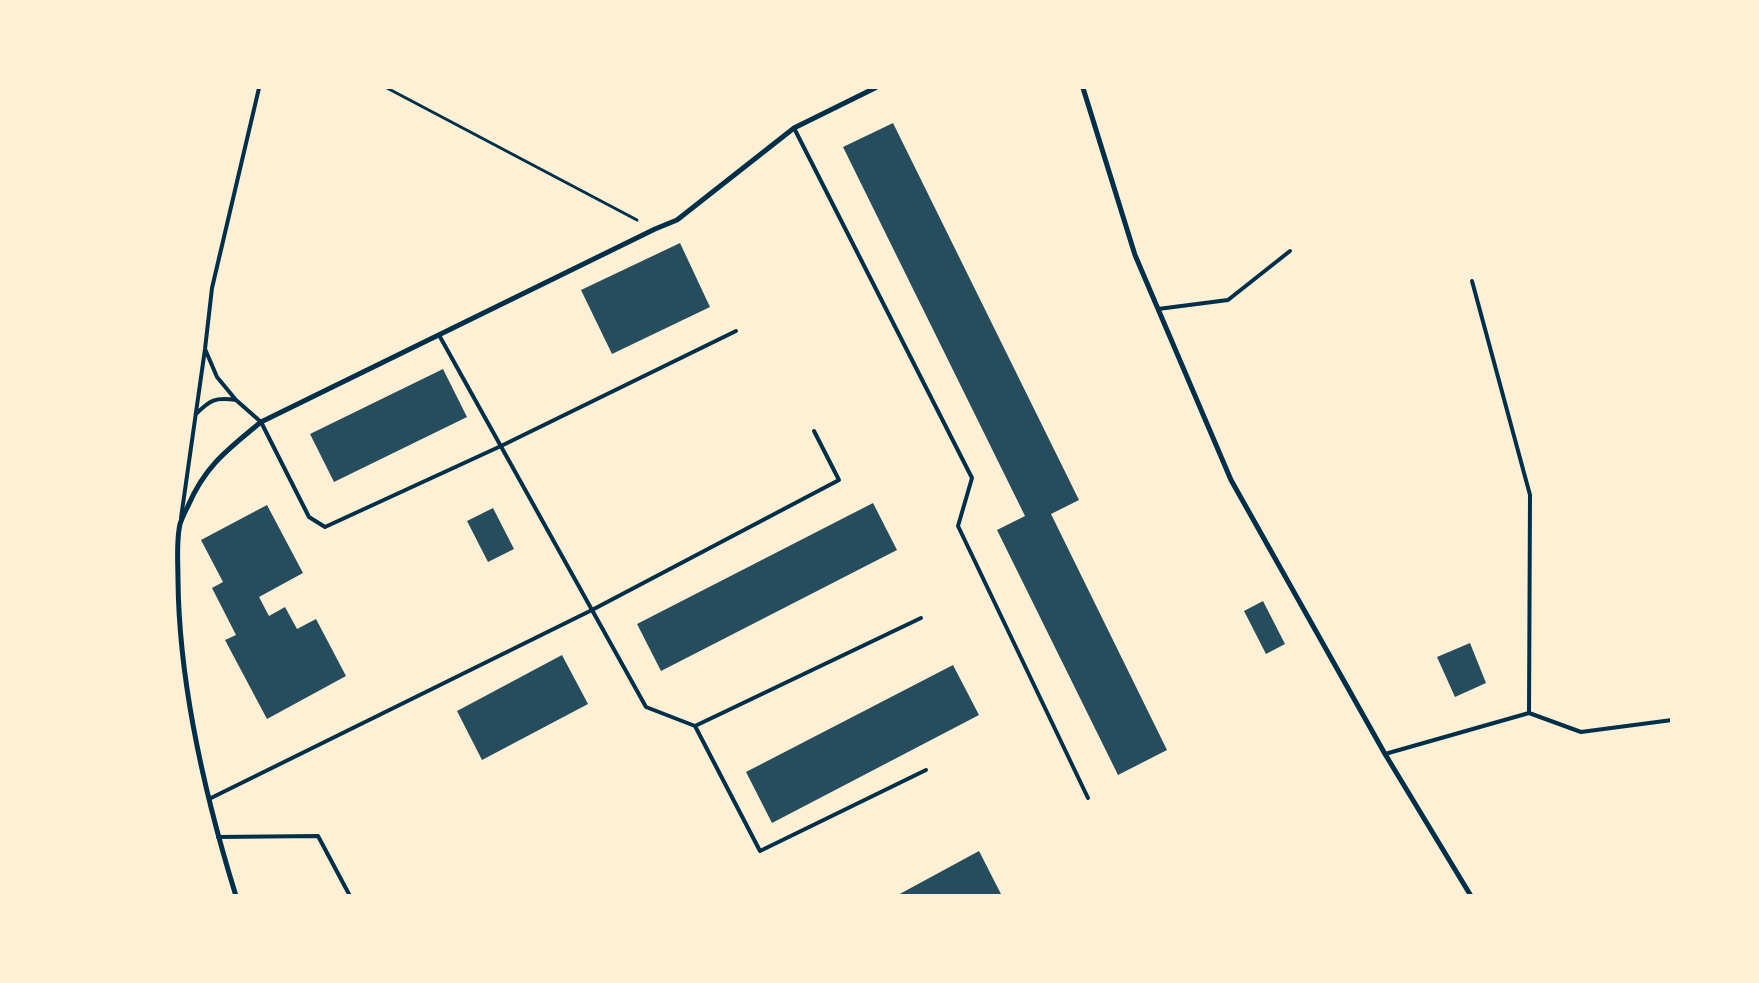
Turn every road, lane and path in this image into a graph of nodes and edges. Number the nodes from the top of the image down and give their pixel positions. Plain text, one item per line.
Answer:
1 (259, 88) edge
2 (387, 88) edge
3 (875, 88) edge
4 (1083, 88) edge
5 (794, 128) junction
6 (655, 229) junction
7 (1290, 250) dead end
8 (1472, 282) dead end
9 (1158, 309) junction
10 (736, 331) dead end
11 (439, 335) junction
12 (205, 349) junction
13 (236, 400) junction
14 (196, 414) junction
15 (261, 422) junction
16 (814, 431) dead end
17 (501, 446) junction
18 (180, 523) junction
19 (592, 610) junction
20 (921, 618) dead end
21 (1529, 713) junction
22 (1672, 720) edge
23 (695, 726) junction
24 (1385, 754) junction
25 (926, 770) dead end
26 (1088, 798) dead end
27 (209, 799) junction
28 (218, 836) junction
29 (236, 896) edge
30 (350, 896) edge
31 (1471, 896) edge

1 - 12 lane
2 - 6 path
3 - 5 street
4 - 9 street
5 - 6 street
5 - 26 lane
6 - 11 street
7 - 9 lane
8 - 21 lane
9 - 24 street
10 - 17 lane
11 - 15 street
11 - 17 lane
12 - 13 lane
12 - 14 lane
13 - 14 lane
13 - 15 lane
14 - 18 lane
15 - 17 lane
15 - 18 street
16 - 19 lane
17 - 19 lane
18 - 27 street
19 - 23 lane
19 - 27 lane
20 - 23 lane
21 - 22 lane
21 - 24 lane
23 - 25 lane
24 - 31 street
27 - 28 street
28 - 29 street
28 - 30 lane

